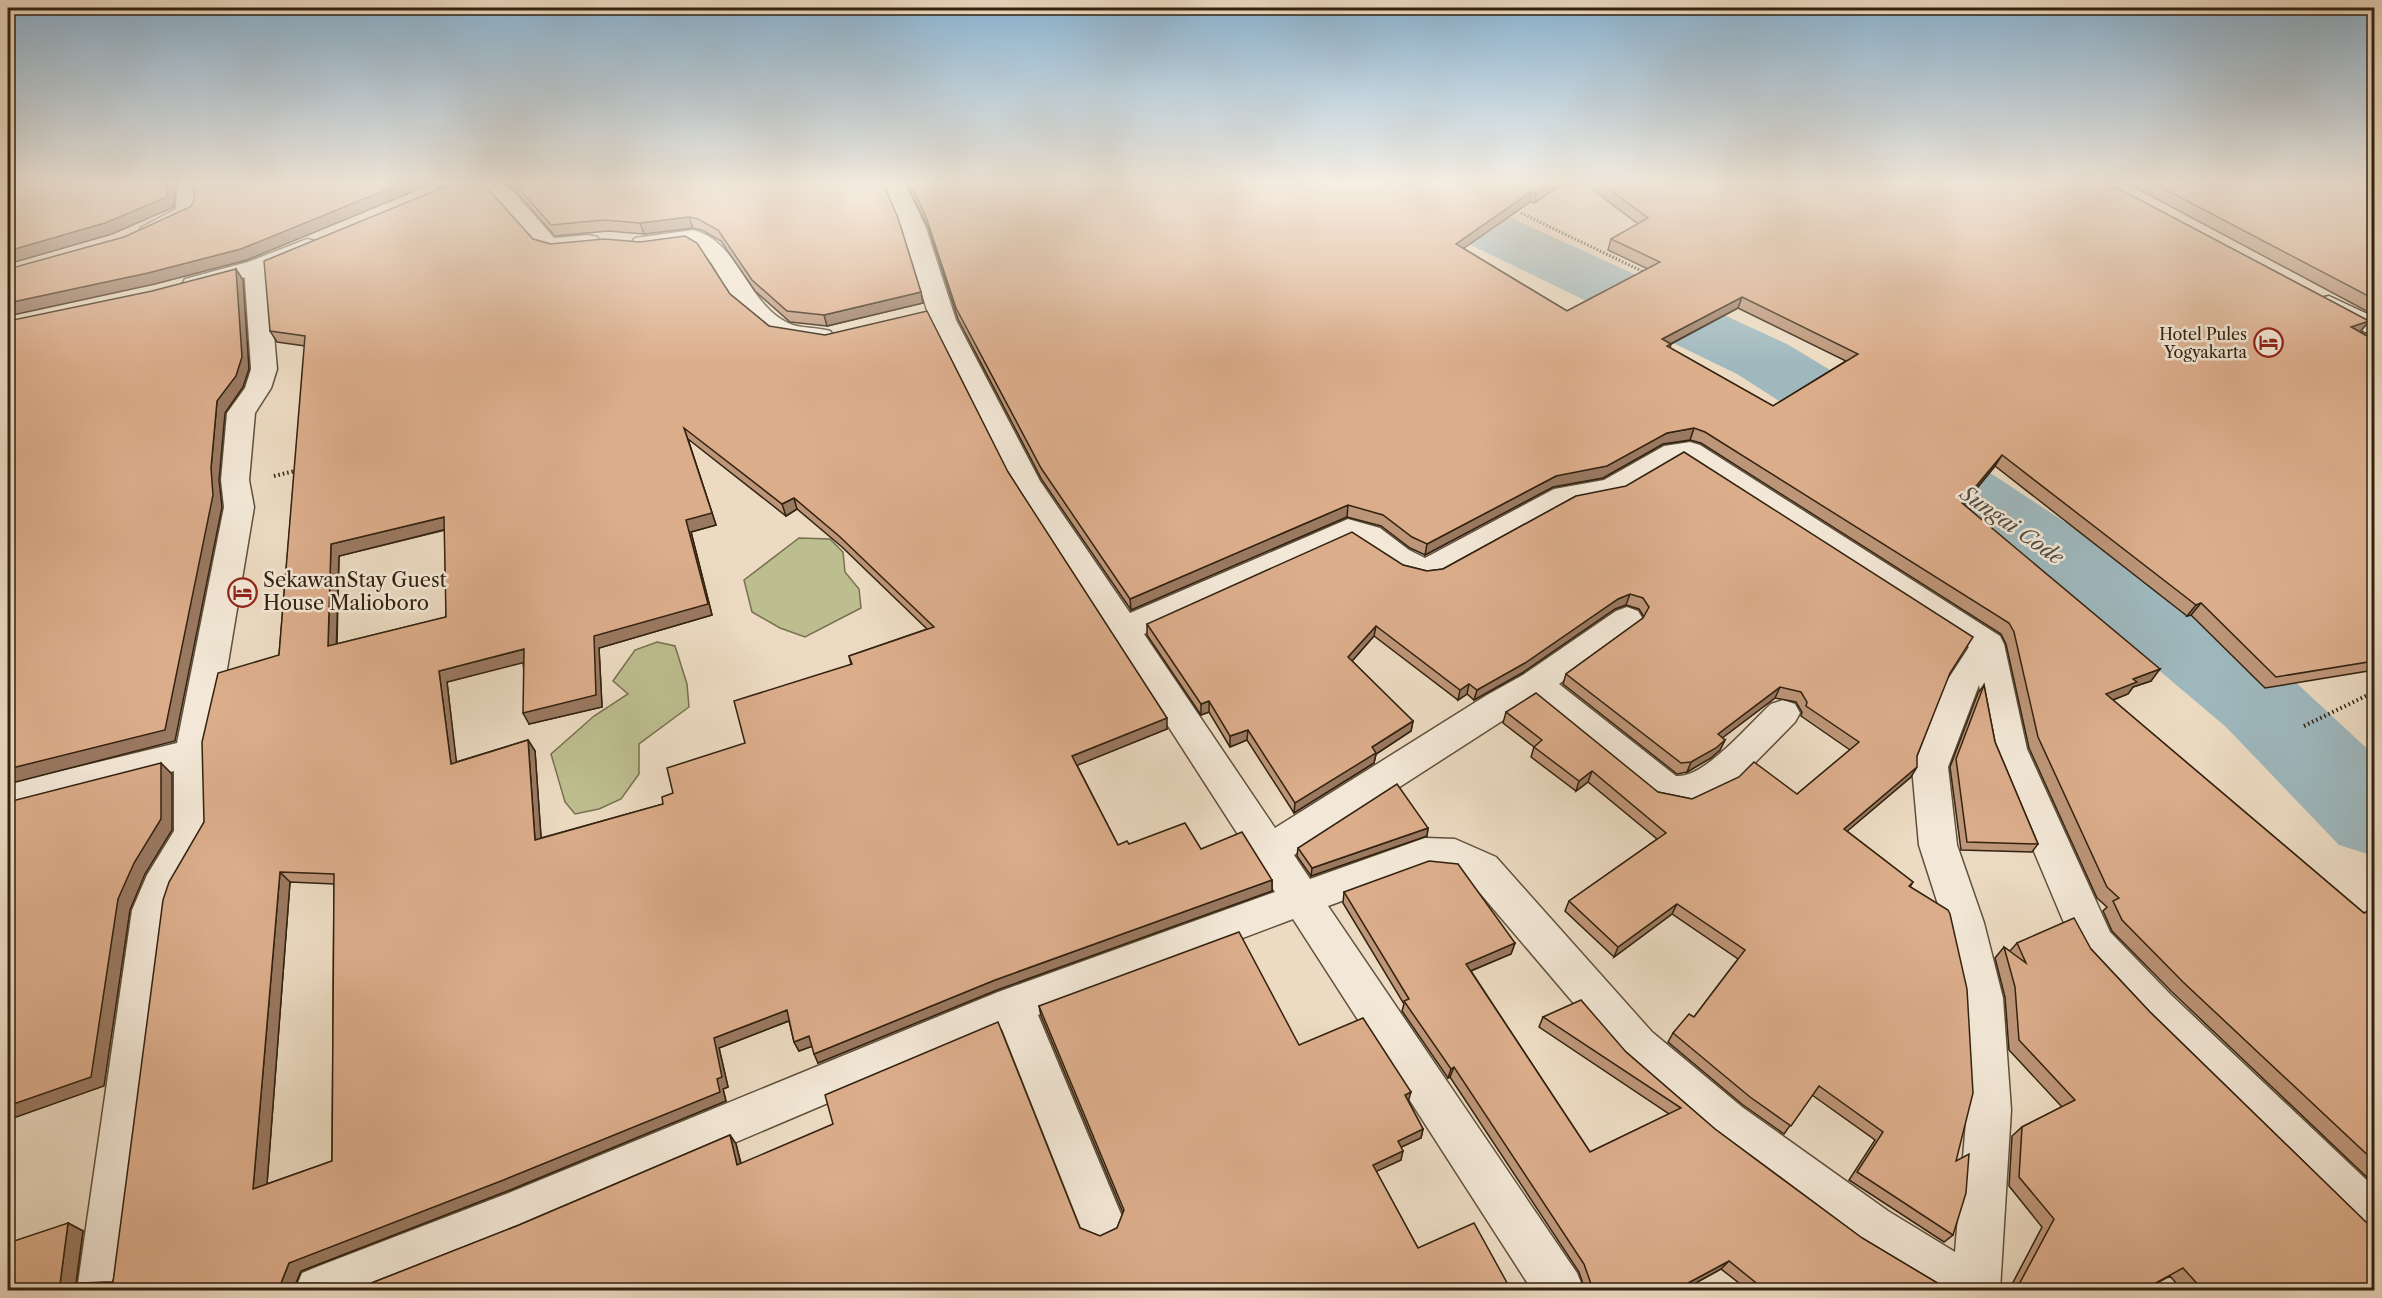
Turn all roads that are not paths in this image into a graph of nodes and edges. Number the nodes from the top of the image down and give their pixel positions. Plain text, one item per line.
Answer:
1 (312, 244) edge
2 (548, 244) edge
3 (577, 244) edge
4 (705, 244) edge
5 (917, 244) edge
6 (256, 267) junction
7 (170, 290) edge
8 (2314, 294) edge
9 (2374, 327) edge
10 (838, 333) edge
11 (1627, 619) dead end
12 (1124, 629) junction
13 (1988, 644) junction
14 (1535, 684) junction
15 (1783, 713) dead end
16 (192, 753) junction
17 (8, 799) edge
18 (1270, 851) junction
19 (1302, 898) junction
20 (1013, 1005) junction
21 (1100, 1219) dead end
22 (2374, 1219) edge
23 (101, 1290) edge
24 (319, 1290) edge
25 (1560, 1290) edge
26 (1975, 1290) edge

1 - 6 street
2 - 3 street
4 - 10 street
5 - 12 street
6 - 7 street
6 - 16 street
8 - 9 street
11 - 14 street
12 - 13 street
12 - 18 street
13 - 22 street
13 - 26 street
14 - 15 street
14 - 18 street
16 - 17 street
16 - 23 street
18 - 19 street
19 - 20 street
19 - 25 street
19 - 26 street
20 - 21 street
20 - 24 street

